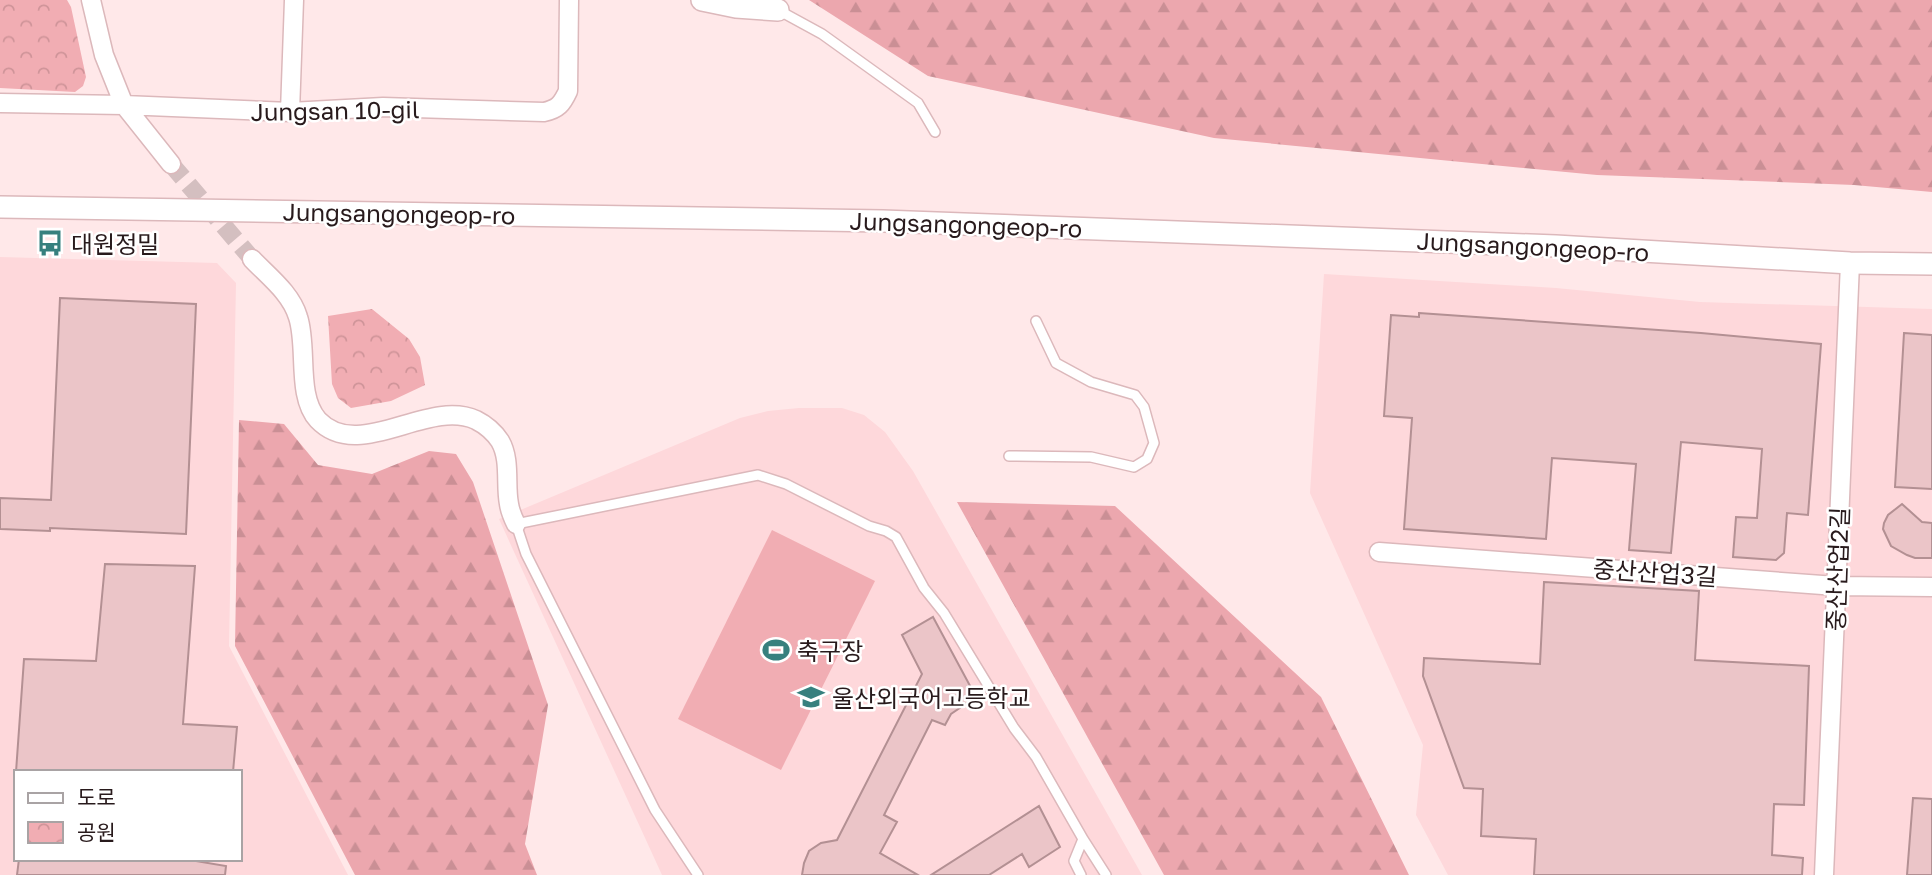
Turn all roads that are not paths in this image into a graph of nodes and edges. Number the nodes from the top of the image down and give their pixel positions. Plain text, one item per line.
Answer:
1 (91, 0) edge
2 (294, 0) edge
3 (569, 0) edge
4 (702, 0) edge
5 (778, 10) joint
6 (0, 103) edge
7 (124, 105) junction
8 (290, 112) junction
9 (935, 132) dead end
10 (171, 164) tunnel mouth
11 (0, 207) edge
12 (252, 259) tunnel mouth
13 (1850, 263) junction
14 (1932, 264) edge
15 (1036, 321) dead end
16 (1009, 456) dead end
17 (516, 524) junction
18 (1379, 552) dead end
19 (1836, 586) junction
20 (1932, 587) edge
21 (1083, 839) junction
22 (698, 875) edge
23 (1081, 875) edge
24 (1106, 875) edge
25 (1824, 875) edge

1 - 7 street
2 - 8 street
3 - 8 street, Jungsan 10-gil
4 - 5 street
5 - 9 lane
6 - 7 street, Jungsan 10-gil
7 - 8 street, Jungsan 10-gil
7 - 10 street
11 - 13 street, Jungsangongeop-ro
12 - 17 street
13 - 14 street, Jungsangongeop-ro
13 - 19 street, 중산산업2길
15 - 16 lane
17 - 21 lane
17 - 22 lane
18 - 19 street, 중산산업3길
19 - 20 street, 중산산업3길
19 - 25 street, 중산산업2길
21 - 23 lane
21 - 24 lane

